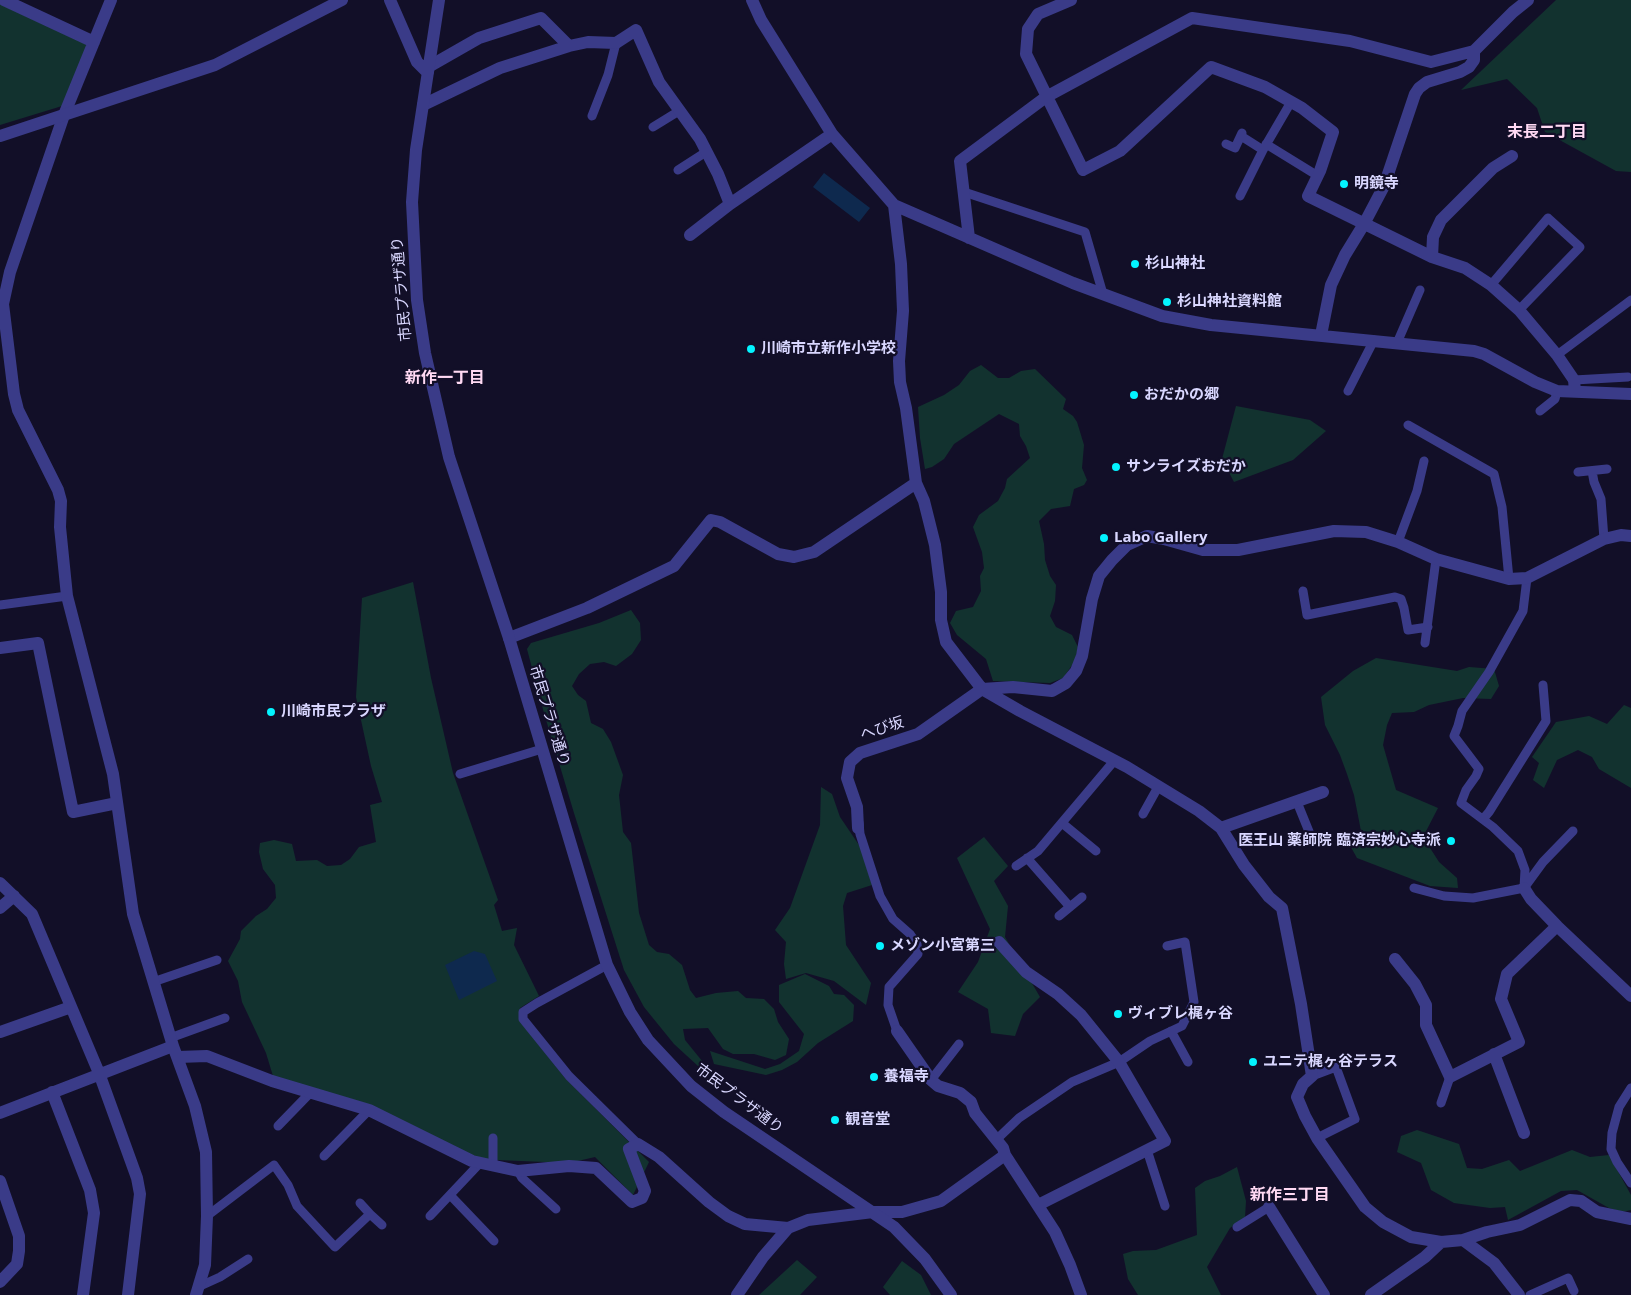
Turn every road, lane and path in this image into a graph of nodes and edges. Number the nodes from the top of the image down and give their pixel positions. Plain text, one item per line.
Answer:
1 (4, 0) edge
2 (111, 0) edge
3 (342, 0) edge
4 (390, 0) edge
5 (439, 0) edge
6 (752, 0) edge
7 (1071, 0) edge
8 (1528, 0) edge
9 (94, 42) junction
10 (616, 43) junction
11 (570, 46) junction
12 (1474, 51) junction
13 (429, 69) junction
14 (1046, 96) junction
15 (1291, 102) junction
16 (424, 105) junction
17 (679, 111) junction
18 (64, 115) junction
19 (592, 116) dead end
20 (653, 127) dead end
21 (832, 134) junction
22 (0, 136) edge
23 (1226, 144) dead end
24 (1265, 147) junction
25 (706, 152) junction
26 (1512, 156) dead end
27 (678, 170) dead end
28 (1318, 176) junction
29 (964, 192) junction
30 (1240, 196) dead end
31 (730, 204) junction
32 (894, 204) junction
33 (1364, 224) junction
34 (690, 235) dead end
35 (969, 238) junction
36 (1432, 257) junction
37 (1491, 285) junction
38 (1420, 290) dead end
39 (1103, 294) junction
40 (2, 302) edge
41 (1629, 304) edge
42 (1519, 310) junction
43 (1321, 335) junction
44 (1374, 340) junction
45 (1398, 343) junction
46 (1557, 355) junction
47 (1628, 376) dead end
48 (1575, 385) junction
49 (1348, 391) dead end
50 (1557, 391) junction
51 (1631, 394) edge
52 (1540, 411) dead end
53 (1408, 425) dead end
54 (1424, 462) dead end
55 (1607, 469) dead end
56 (1592, 471) junction
57 (1578, 472) dead end
58 (916, 483) junction
59 (1631, 536) edge
60 (1604, 539) junction
61 (1398, 542) junction
62 (1436, 559) junction
63 (1527, 578) junction
64 (1509, 579) junction
65 (1303, 591) dead end
66 (67, 596) junction
67 (0, 605) edge
68 (1428, 627) junction
69 (509, 638) junction
70 (1426, 643) dead end
71 (0, 648) edge
72 (1544, 685) dead end
73 (982, 689) junction
74 (542, 749) junction
75 (1114, 761) junction
76 (460, 774) dead end
77 (1158, 787) junction
78 (1323, 792) dead end
79 (1297, 802) junction
80 (117, 803) junction
81 (857, 806) junction
82 (1143, 814) dead end
83 (1483, 819) junction
84 (1062, 823) junction
85 (858, 828) dead end
86 (1221, 828) junction
87 (1573, 831) dead end
88 (1310, 834) dead end
89 (1096, 851) dead end
90 (1027, 858) junction
91 (1016, 866) dead end
92 (0, 884) edge
93 (1414, 888) dead end
94 (1524, 888) junction
95 (14, 896) junction
96 (1082, 897) dead end
97 (1070, 907) junction
98 (0, 908) edge
99 (1059, 916) dead end
100 (1557, 926) junction
101 (999, 942) dead end
102 (1167, 946) dead end
103 (1395, 959) dead end
104 (217, 960) dead end
105 (607, 964) junction
106 (153, 982) junction
107 (1631, 996) edge
108 (71, 1006) junction
109 (225, 1018) dead end
110 (898, 1031) joint
111 (1171, 1031) junction
112 (0, 1032) edge
113 (959, 1044) dead end
114 (174, 1047) junction
115 (1494, 1054) junction
116 (1119, 1062) junction
117 (1188, 1062) dead end
118 (99, 1073) junction
119 (1312, 1076) junction
120 (1450, 1078) junction
121 (931, 1080) junction
122 (1631, 1088) edge
123 (52, 1092) junction
124 (310, 1093) junction
125 (1441, 1103) dead end
126 (369, 1110) junction
127 (0, 1113) edge
128 (278, 1126) dead end
129 (1524, 1133) dead end
130 (493, 1138) dead end
131 (1317, 1138) junction
132 (996, 1140) junction
133 (638, 1144) junction
134 (1147, 1150) junction
135 (1005, 1155) junction
136 (324, 1156) dead end
137 (486, 1164) junction
138 (518, 1171) junction
139 (0, 1181) edge
140 (1631, 1183) edge
141 (450, 1195) junction
142 (360, 1202) dead end
143 (1038, 1204) junction
144 (1165, 1206) dead end
145 (1269, 1207) joint
146 (5, 1208) edge
147 (556, 1209) dead end
148 (873, 1212) junction
149 (370, 1214) junction
150 (207, 1216) junction
151 (430, 1216) dead end
152 (1631, 1220) edge
153 (382, 1225) dead end
154 (788, 1228) junction
155 (1236, 1228) dead end
156 (1463, 1240) junction
157 (494, 1241) dead end
158 (1441, 1242) junction
159 (248, 1259) dead end
160 (0, 1282) edge
161 (197, 1291) edge
162 (1574, 1291) dead end
163 (83, 1295) edge
164 (128, 1295) edge
165 (737, 1295) edge
166 (951, 1295) edge
167 (1081, 1295) edge
168 (1324, 1295) edge
169 (1370, 1295) edge
170 (1519, 1295) edge
171 (1530, 1295) edge

1 - 9 street
2 - 9 street
3 - 18 street
4 - 13 street
5 - 13 street, 市民プラザ通り
6 - 21 street
7 - 14 street
8 - 12 street
9 - 18 street
10 - 11 street
10 - 17 street
10 - 19 lane
11 - 13 street
11 - 16 street
12 - 14 street
12 - 33 street
13 - 16 street, 市民プラザ通り
14 - 15 street
14 - 29 street
15 - 24 lane
15 - 28 street
16 - 69 street, 市民プラザ通り
17 - 20 lane
17 - 25 street
18 - 22 street
18 - 40 street
21 - 31 street
21 - 32 street
23 - 24 lane
24 - 28 lane
24 - 30 lane
25 - 27 lane
25 - 31 street
26 - 36 street
28 - 33 street
29 - 35 street
29 - 39 lane
31 - 34 street
32 - 35 street
32 - 58 street
33 - 36 street
33 - 43 street
35 - 39 street
36 - 37 street
37 - 42 street
37 - 42 lane
38 - 45 lane
39 - 43 street
40 - 66 street
41 - 46 lane
42 - 46 street
43 - 44 street
44 - 45 street
44 - 49 lane
45 - 50 street
46 - 48 street
47 - 48 lane
48 - 50 street
48 - 51 street
50 - 52 lane
53 - 64 lane
54 - 61 lane
55 - 56 lane
56 - 57 lane
56 - 60 lane
58 - 69 street
58 - 73 street
59 - 60 street
60 - 63 street
61 - 62 street
61 - 73 street
62 - 64 street
62 - 68 lane
63 - 64 street
63 - 83 lane
65 - 68 lane
66 - 67 lane
66 - 80 street
68 - 70 lane
69 - 74 street, 市民プラザ通り
71 - 80 street
72 - 83 lane
73 - 75 street
73 - 81 street, へび坂
74 - 76 lane
74 - 105 street, 市民プラザ通り
75 - 77 street
75 - 84 lane
77 - 82 lane
77 - 86 street
78 - 79 street
79 - 86 street
79 - 88 lane
80 - 106 street
81 - 85 street, へび坂
81 - 110 lane
83 - 94 lane
84 - 89 lane
84 - 90 lane
86 - 119 street
87 - 94 lane
90 - 91 lane
90 - 97 lane
92 - 95 street
93 - 94 lane
94 - 100 street
95 - 98 street
95 - 108 street
96 - 97 lane
97 - 99 lane
100 - 107 street
100 - 115 street
101 - 116 street
102 - 111 lane
103 - 120 street
104 - 106 lane
105 - 133 lane
105 - 148 street, 市民プラザ通り
106 - 114 street
108 - 112 street
108 - 118 street
109 - 114 lane
110 - 121 street
111 - 116 lane
111 - 117 lane
113 - 121 lane
114 - 118 street
114 - 124 street
114 - 150 street
115 - 120 street
115 - 129 street
116 - 132 lane
116 - 134 street
118 - 123 street
118 - 164 street
119 - 131 street
119 - 131 lane
120 - 125 lane
121 - 132 street
122 - 140 lane
123 - 127 street
123 - 163 street
124 - 126 street
124 - 128 lane
126 - 136 lane
126 - 137 street
130 - 137 lane
131 - 158 street
132 - 135 street
133 - 138 street
133 - 154 street
134 - 143 street
134 - 144 lane
135 - 143 street
135 - 148 street
137 - 138 street
137 - 141 lane
138 - 147 lane
139 - 146 street
141 - 151 lane
141 - 157 lane
142 - 149 lane
143 - 167 street
145 - 155 lane
145 - 168 street
146 - 160 street
148 - 154 street
148 - 166 street, 市民プラザ通り
149 - 150 lane
149 - 153 lane
150 - 161 street
152 - 156 street
154 - 165 street
156 - 158 street
156 - 170 street
158 - 169 street
159 - 161 lane
162 - 171 lane

